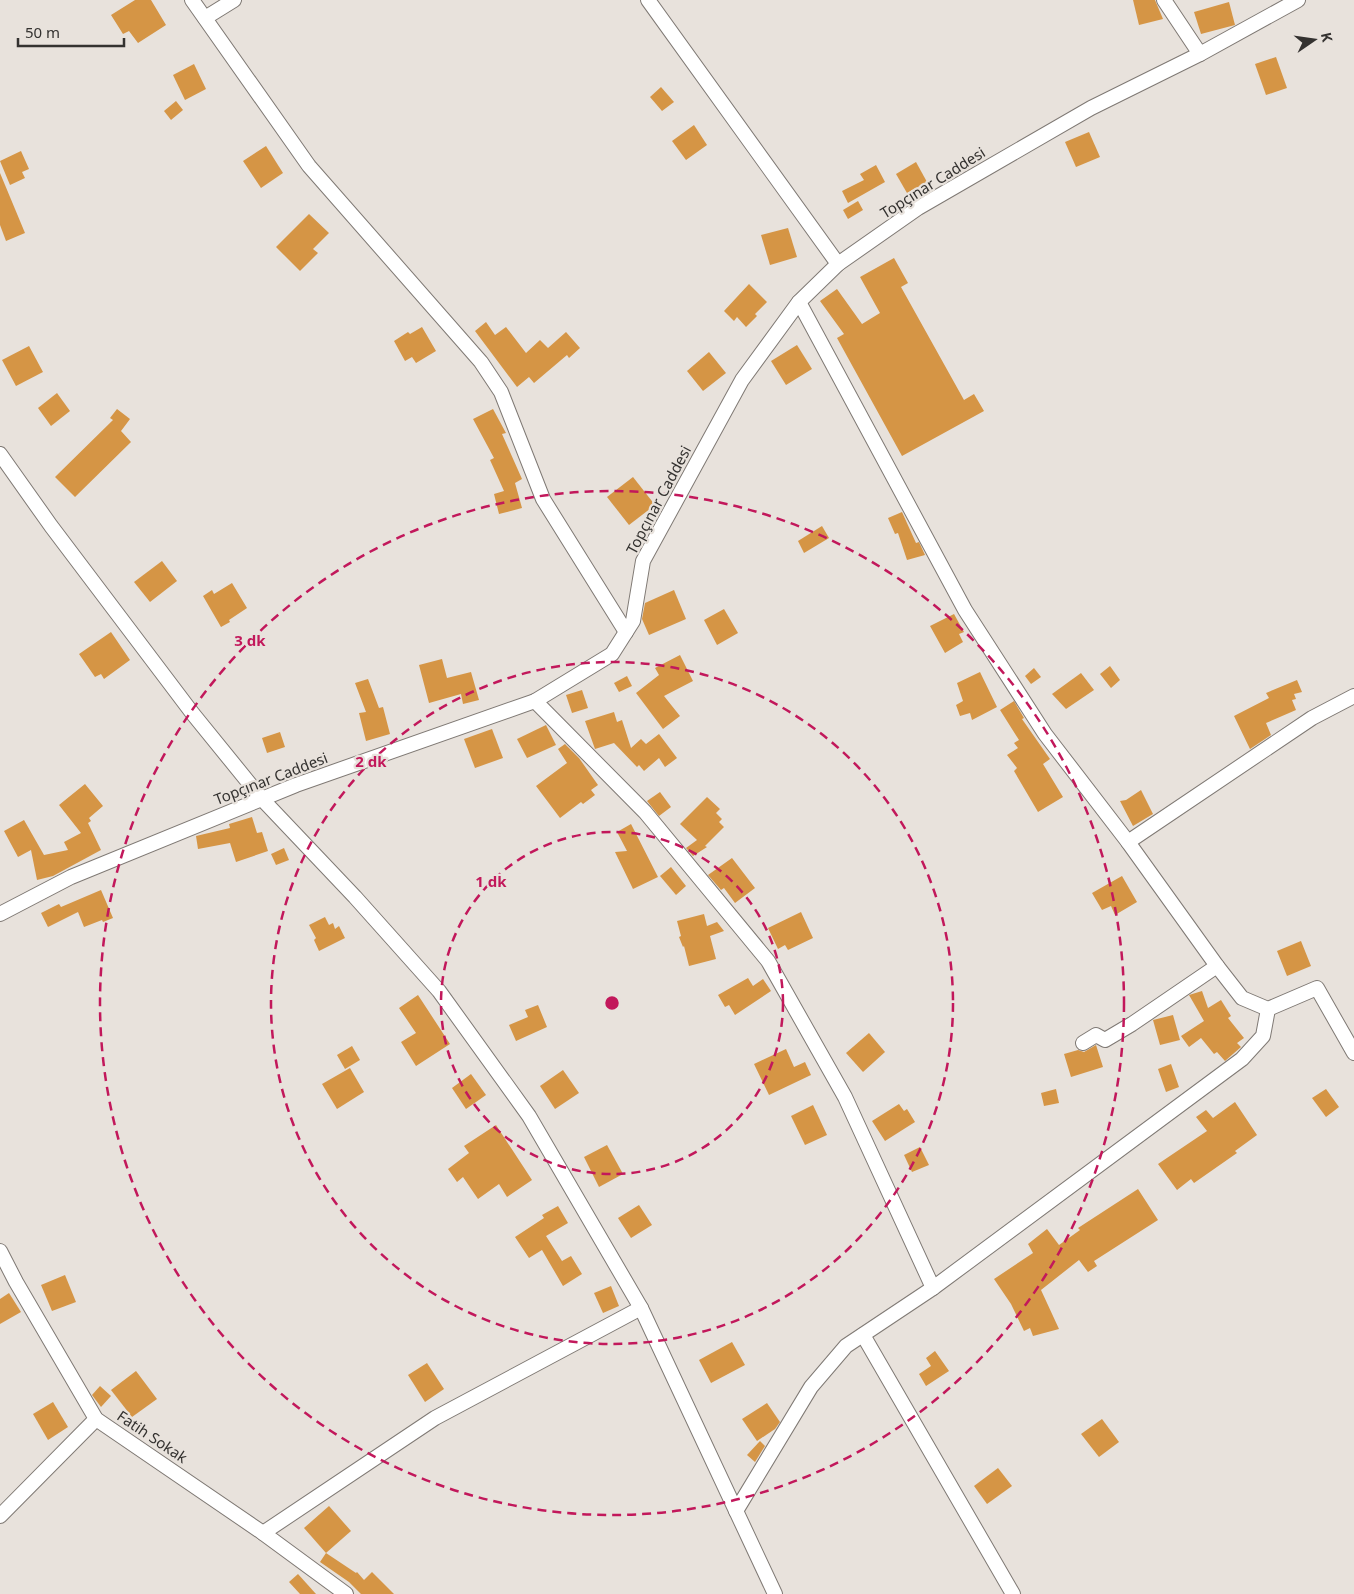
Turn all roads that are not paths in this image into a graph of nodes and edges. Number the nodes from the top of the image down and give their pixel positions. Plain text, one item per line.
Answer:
1 (192, 0) edge
2 (234, 0) edge
3 (648, 0) edge
4 (1164, 0) edge
5 (1298, 0) edge
6 (205, 18) junction
7 (1200, 54) junction
8 (838, 264) junction
9 (799, 302) junction
10 (0, 454) edge
11 (626, 632) junction
12 (1354, 696) edge
13 (535, 701) junction
14 (262, 799) junction
15 (1128, 842) junction
16 (0, 914) edge
17 (1217, 966) junction
18 (1268, 1009) junction
19 (1083, 1043) dead end
20 (1354, 1052) edge
21 (0, 1251) edge
22 (933, 1288) junction
23 (641, 1308) junction
24 (863, 1335) junction
25 (96, 1419) junction
26 (736, 1511) junction
27 (0, 1516) edge
28 (263, 1533) junction
29 (346, 1594) edge
30 (775, 1594) edge
31 (1013, 1594) edge

1 - 6 street
2 - 6 street
3 - 8 street
4 - 7 street
5 - 7 street, Topçınar Caddesi
6 - 11 street
7 - 8 street, Topçınar Caddesi
8 - 9 street, Topçınar Caddesi
9 - 11 street, Topçınar Caddesi
9 - 15 street
10 - 14 street
11 - 13 street, Topçınar Caddesi
12 - 15 street
13 - 14 street, Topçınar Caddesi
13 - 22 street
14 - 16 street, Topçınar Caddesi
14 - 23 street
15 - 17 street
17 - 18 street
17 - 19 street
18 - 20 street
18 - 22 street
21 - 25 street, Fatih Sokak
22 - 24 street
23 - 26 street
23 - 28 street
24 - 26 street
24 - 31 street
25 - 27 street
25 - 28 street, Fatih Sokak
26 - 30 street
28 - 29 street, Fatih Sokak

